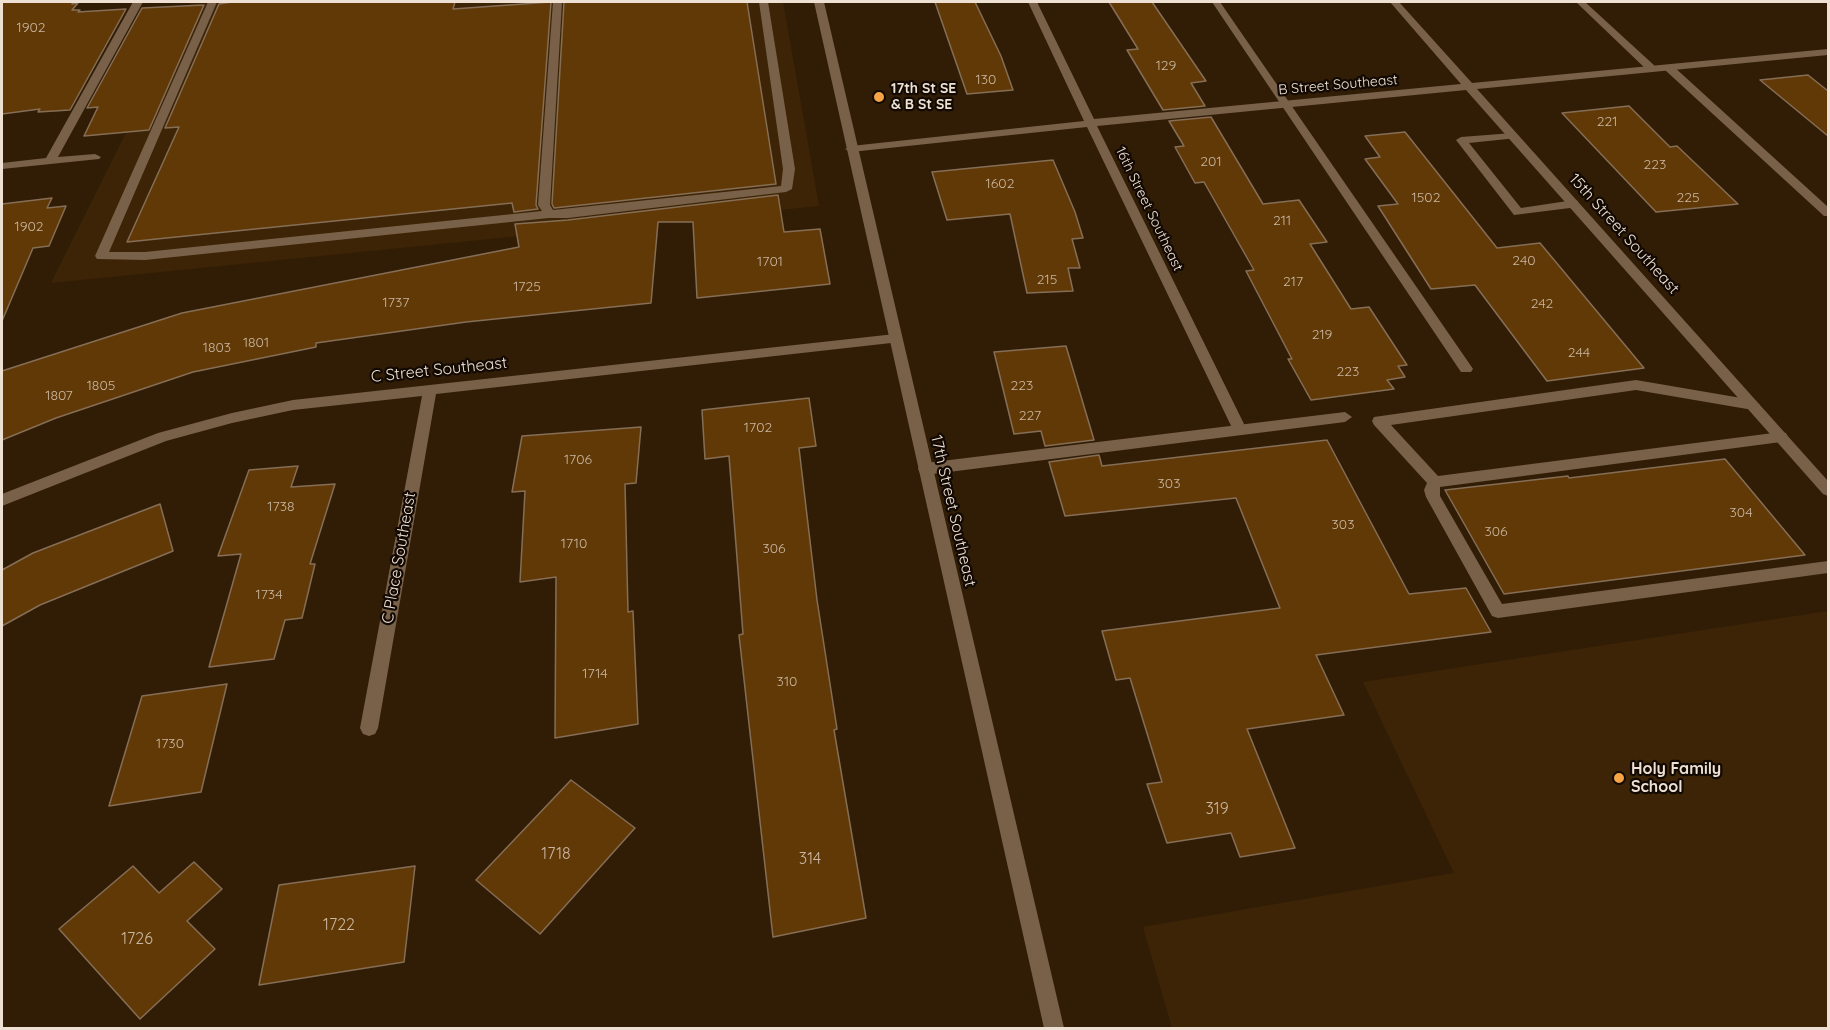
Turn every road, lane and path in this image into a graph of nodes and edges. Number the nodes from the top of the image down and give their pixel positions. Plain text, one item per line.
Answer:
1 (138, 2) edge
2 (212, 2) edge
3 (557, 2) edge
4 (763, 2) edge
5 (819, 2) edge
6 (1032, 2) edge
7 (1216, 2) edge
8 (1394, 2) edge
9 (1580, 2) edge
10 (1828, 52) edge
11 (1669, 68) junction
12 (1652, 69) junction
13 (1470, 87) junction
14 (1287, 105) junction
15 (1091, 123) junction
16 (1513, 135) junction
17 (851, 149) junction
18 (94, 157) dead end
19 (50, 161) junction
20 (2, 166) edge
21 (1574, 204) junction
22 (1828, 213) edge
23 (549, 214) junction
24 (895, 339) junction
25 (1466, 369) dead end
26 (430, 388) junction
27 (1753, 405) junction
28 (1345, 417) dead end
29 (1240, 430) junction
30 (1781, 437) junction
31 (925, 469) junction
32 (1435, 482) junction
33 (1828, 488) edge
34 (2, 500) edge
35 (1828, 567) edge
36 (369, 728) dead end
37 (1054, 1029) edge

1 - 19 street
2 - 23 street
3 - 23 street
4 - 23 street
5 - 17 street, 17th Street Southeast
6 - 15 street, 16th Street Southeast
7 - 14 street
8 - 13 street, 15th Street Southeast
9 - 12 street
10 - 11 street, B Street Southeast
11 - 12 street, B Street Southeast
11 - 22 street
12 - 13 street, B Street Southeast
13 - 14 street, B Street Southeast
13 - 16 street, 15th Street Southeast
14 - 15 street, B Street Southeast
14 - 25 street
15 - 17 street, B Street Southeast
15 - 29 street, 16th Street Southeast
16 - 21 street, 15th Street Southeast
16 - 21 street
17 - 24 street, 17th Street Southeast
18 - 19 street
19 - 20 street
21 - 27 street, 15th Street Southeast
24 - 26 street, C Street Southeast
24 - 31 street, 17th Street Southeast
26 - 34 street, C Street Southeast
26 - 36 street, C Place Southeast
27 - 30 street, 15th Street Southeast
27 - 32 street
28 - 29 street
29 - 31 street
30 - 32 street
30 - 33 street, 15th Street Southeast
31 - 37 street, 17th Street Southeast
32 - 35 street

